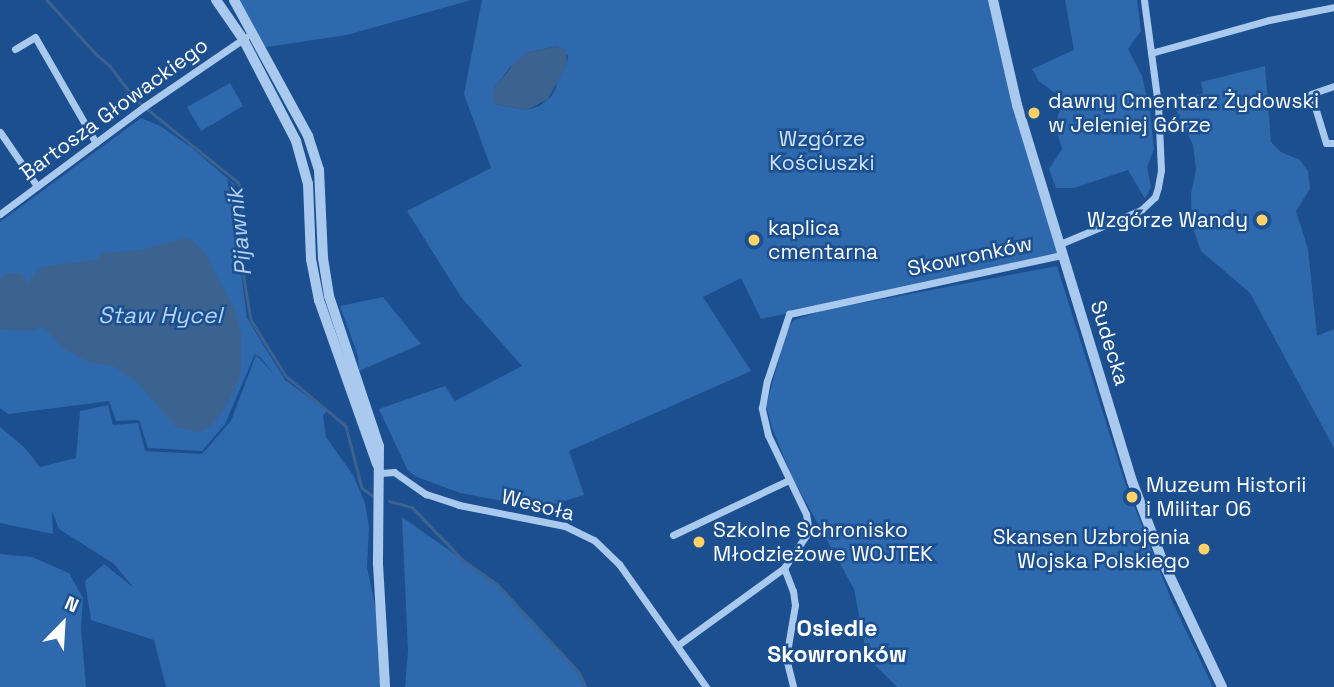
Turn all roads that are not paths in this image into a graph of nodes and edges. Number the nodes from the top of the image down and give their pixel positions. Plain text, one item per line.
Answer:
1 (993, 0) edge
2 (1144, 0) edge
3 (234, 1) edge
4 (220, 4) edge
5 (1334, 7) edge
6 (247, 36) junction
7 (15, 49) dead end
8 (1151, 53) junction
9 (1334, 86) edge
10 (0, 132) edge
11 (96, 143) junction
12 (1334, 143) edge
13 (37, 187) junction
14 (0, 214) edge
15 (1061, 250) junction
16 (381, 473) junction
17 (789, 480) junction
18 (673, 535) dead end
19 (783, 568) junction
20 (678, 645) junction
21 (385, 687) edge
22 (706, 687) edge
23 (793, 687) edge
24 (1222, 687) edge

1 - 15 street, Sudecka
2 - 8 street
3 - 4 street
3 - 6 street
4 - 6 street
5 - 8 street
6 - 11 street, Bartosza Głowackiego
6 - 16 street
7 - 11 street
8 - 15 street
9 - 12 street
10 - 13 street
11 - 13 street, Bartosza Głowackiego
13 - 14 street, Bartosza Głowackiego
15 - 17 street, Skowronków
15 - 24 street, Sudecka
16 - 20 street, Wesoła
16 - 21 street
17 - 18 street
17 - 19 street, Skowronków
19 - 20 street, Skowronków
19 - 23 street
20 - 22 street, Wesoła

